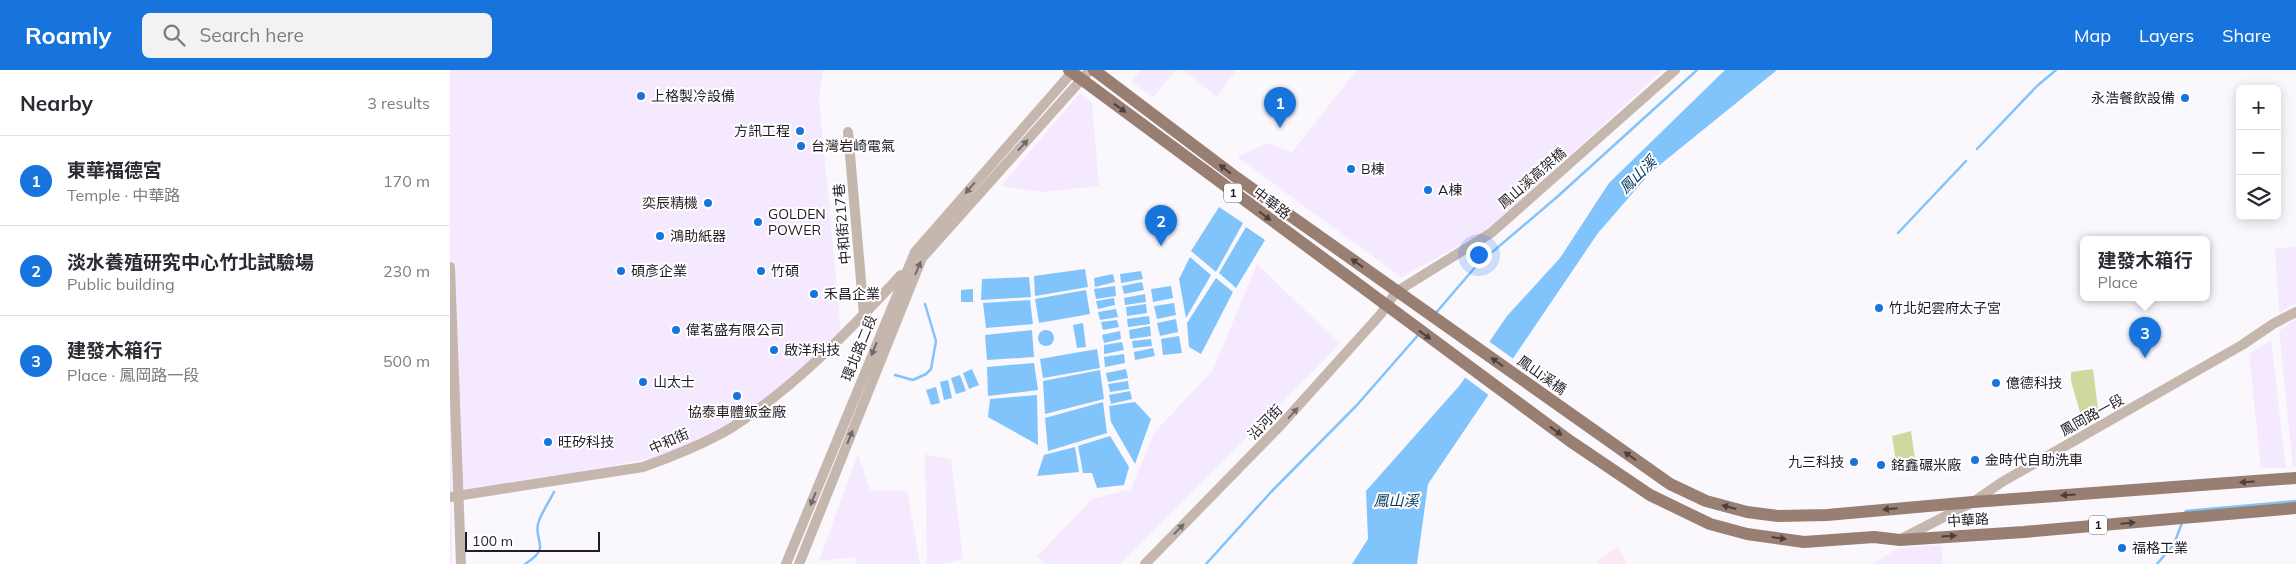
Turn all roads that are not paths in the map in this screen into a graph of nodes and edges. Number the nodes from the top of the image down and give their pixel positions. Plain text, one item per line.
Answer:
1 (1090, 70) edge
2 (1094, 70) edge
3 (1675, 70) edge
4 (1074, 73) edge
5 (848, 132) dead end
6 (450, 267) edge
7 (906, 271) junction
8 (1396, 292) junction
9 (880, 298) junction
10 (892, 303) junction
11 (1386, 306) junction
12 (2296, 312) edge
13 (899, 313) junction
14 (862, 317) junction
15 (886, 318) junction
16 (2296, 478) edge
17 (1670, 484) joint
18 (455, 497) edge
19 (1973, 502) junction
20 (2296, 508) edge
21 (1900, 540) junction
22 (461, 564) edge
23 (786, 564) edge
24 (799, 564) edge
25 (1145, 564) edge

1 - 4 street
8 -> 2 main road, 中華路 / 1
3 - 8 street, 鳳山溪高架橋
4 -> 7 street, 環北路二段
4 -> 11 main road, 中華路 / 1
13 -> 4 street, 環北路二段
5 - 14 street, 中和街217巷
6 - 18 street
7 - 9 street, 中和街
7 - 10 street, 環北路二段
8 - 11 street, 沿河街
17 -> 8 main road, 鳳山溪橋 / 1
9 - 10 street
9 - 14 street, 中和街
10 - 13 street
10 - 15 street, 環北路二段
11 -> 21 main road, 中華路 / 1
25 -> 11 street, 沿河街
12 - 19 street, 鳳岡路一段
13 - 15 street
24 -> 13 street, 環北路二段
14 - 15 street
14 - 18 street, 中和街
15 -> 23 street, 環北路二段
16 -> 19 main road, 中華路 / 1
19 -> 17 main road, 中華路 / 1
18 - 22 street
19 - 21 street, 鳳岡路一段
21 -> 20 main road, 中華路 / 1

